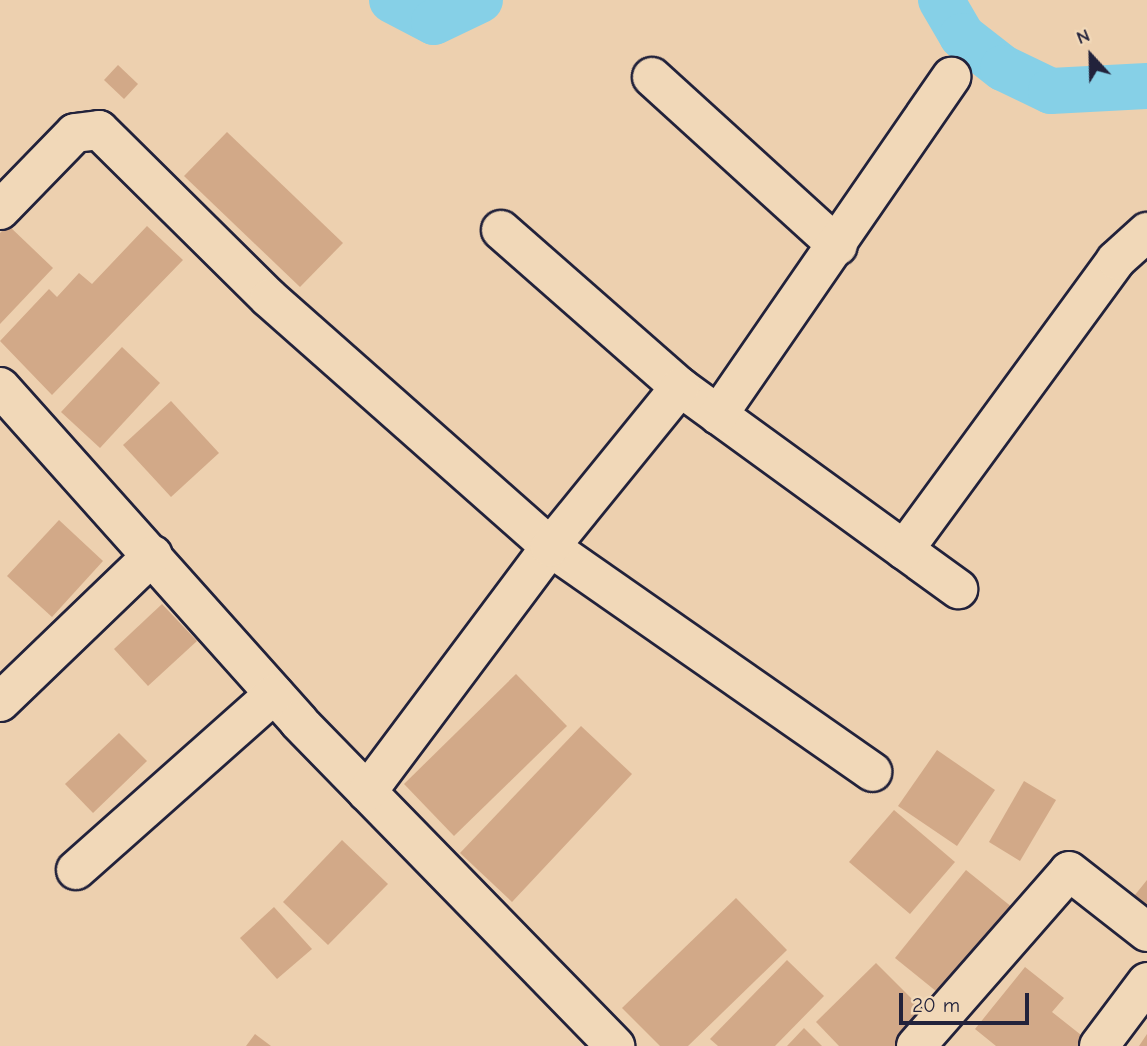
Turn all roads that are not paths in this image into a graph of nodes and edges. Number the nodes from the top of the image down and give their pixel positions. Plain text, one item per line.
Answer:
1 (652, 76) dead end
2 (951, 77) dead end
3 (0, 210) edge
4 (501, 230) dead end
5 (1147, 232) edge
6 (838, 246) junction
7 (0, 387) edge
8 (680, 387) junction
9 (718, 415) junction
10 (550, 547) junction
11 (904, 550) junction
12 (153, 555) junction
13 (958, 589) dead end
14 (274, 694) junction
15 (0, 702) edge
16 (873, 772) dead end
17 (367, 792) junction
18 (75, 870) dead end
19 (1147, 932) edge
20 (1147, 982) edge
21 (615, 1046) edge
22 (916, 1046) edge
23 (1099, 1046) edge

1 - 6 street
2 - 6 street
3 - 10 street
4 - 8 street
5 - 11 street
6 - 9 street
7 - 12 street
8 - 9 street
8 - 10 street
9 - 11 street
10 - 16 street
10 - 17 street
11 - 13 street
12 - 14 street
12 - 15 street
14 - 17 street
14 - 18 street
17 - 21 street
19 - 22 street
20 - 23 street

